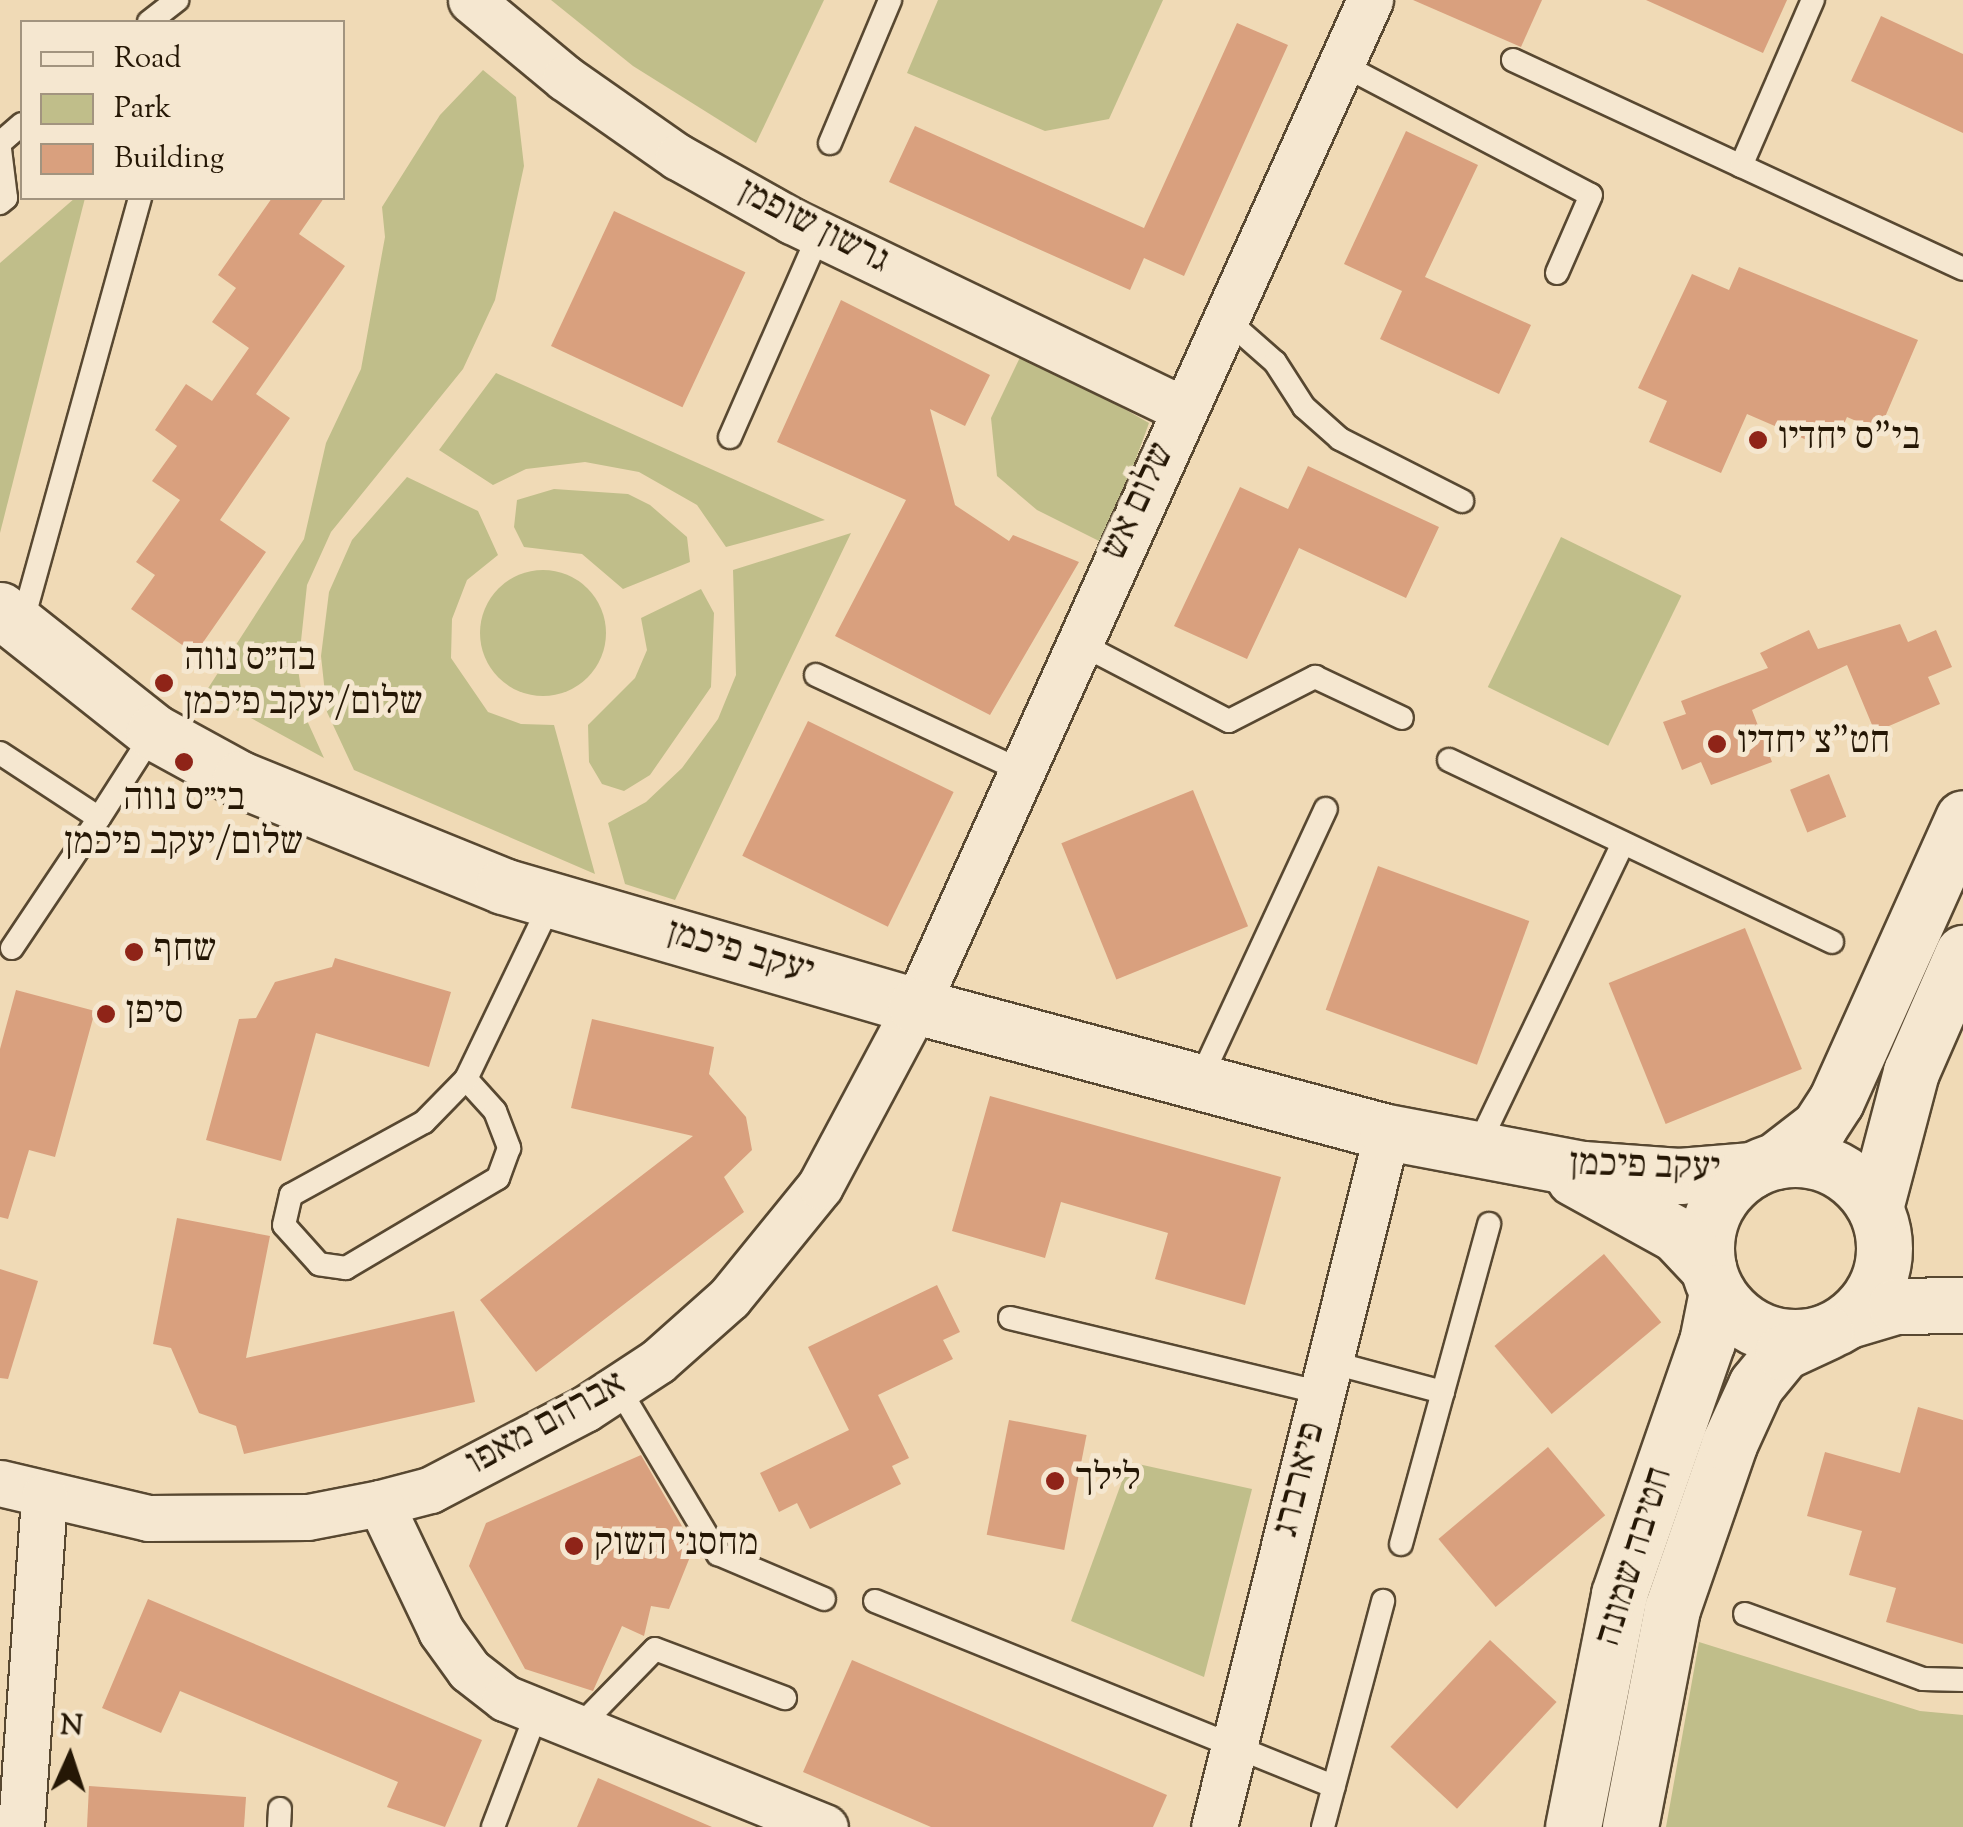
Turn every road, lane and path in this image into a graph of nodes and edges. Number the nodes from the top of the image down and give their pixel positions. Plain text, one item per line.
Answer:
1 (177, 0) edge
2 (471, 0) edge
3 (890, 0) edge
4 (1813, 0) edge
5 (1362, 3) edge
6 (152, 20) edge
7 (1513, 60) dead end
8 (1341, 64) junction
9 (20, 126) edge
10 (830, 142) dead end
11 (0, 146) edge
12 (1741, 166) junction
13 (139, 200) edge
14 (0, 203) edge
15 (819, 234) junction
16 (1963, 269) edge
17 (1557, 274) dead end
18 (1226, 320) junction
19 (1183, 409) junction
20 (730, 438) dead end
21 (1462, 501) dead end
22 (10, 619) edge
23 (1078, 642) junction
24 (816, 676) dead end
25 (1402, 718) dead end
26 (154, 732) junction
27 (0, 753) edge
28 (1449, 760) dead end
29 (1020, 770) junction
30 (1326, 809) dead end
31 (99, 818) junction
32 (1963, 818) edge
33 (1623, 843) junction
34 (552, 900) junction
35 (1832, 942) dead end
36 (12, 948) dead end
37 (1963, 953) edge
38 (916, 1006) junction
39 (466, 1078) junction
40 (1199, 1082) junction
41 (1387, 1132) junction
42 (1476, 1150) junction
43 (1539, 1163) junction
44 (1763, 1166) junction
45 (1879, 1219) junction
46 (1489, 1224) dead end
47 (1712, 1280) junction
48 (1963, 1289) edge
49 (1963, 1304) edge
50 (1010, 1318) dead end
51 (1837, 1326) junction
52 (1326, 1377) junction
53 (618, 1387) junction
54 (1443, 1392) junction
55 (0, 1482) edge
56 (44, 1496) junction
57 (380, 1503) junction
58 (1402, 1544) dead end
59 (824, 1600) dead end
60 (1383, 1601) dead end
61 (875, 1602) dead end
62 (1745, 1614) dead end
63 (1963, 1680) edge
64 (15, 1697) edge
65 (785, 1698) dead end
66 (536, 1712) junction
67 (578, 1728) junction
68 (1234, 1750) junction
69 (1334, 1786) junction
70 (21, 1827) edge
71 (493, 1827) edge
72 (824, 1827) edge
73 (1214, 1827) edge
74 (1323, 1827) edge
75 (1574, 1827) edge
76 (1630, 1827) edge

1 - 6 lane
2 - 15 street, גרשון שופמן
3 - 10 lane
4 - 12 lane
5 - 8 street, שלום אש
7 - 12 lane
8 - 17 lane
8 - 18 street, שלום אש
9 - 11 lane
11 - 14 lane
12 - 16 lane
13 - 22 lane
15 - 19 street, גרשון שופמן
15 - 20 lane
18 - 19 street, שלום אש
18 - 21 lane
19 - 23 street, שלום אש
22 - 26 street, יעקב פיכמן
23 - 25 lane
23 - 29 street, שלום אש
24 - 29 lane
26 - 31 lane
26 - 34 street, יעקב פיכמן
27 - 31 lane
28 - 33 lane
29 - 38 street, שלום אש
30 - 40 lane
31 - 36 lane
32 - 44 street
33 - 35 lane
33 - 42 lane
34 - 38 street, יעקב פיכמן
34 - 39 lane
37 - 45 street
38 - 40 street, יעקב פיכמן
38 - 53 street, אברהם מאפו
39 - 39 lane
40 - 41 street, יעקב פיכמן
41 - 42 street, יעקב פיכמן
41 - 52 street, פיארברג
42 - 43 street, יעקב פיכמן
43 - 44 street, יעקב פיכמן
43 - 47 street, יעקב פיכמן
44 - 45 street
44 - 47 street
45 - 48 street
45 - 51 street
46 - 54 lane
47 - 51 street
47 - 75 street, חטיבה שמונה
49 - 51 street
50 - 52 lane
51 - 76 street, חטיבה שמונה
52 - 54 lane
52 - 68 street, פיארברג
53 - 57 street, אברהם מאפו
53 - 59 lane
54 - 58 lane
55 - 56 street, אברהם מאפו
56 - 57 street, אברהם מאפו
56 - 64 street
57 - 66 street
60 - 69 lane
61 - 68 lane
62 - 63 lane
64 - 70 street
65 - 67 lane
66 - 67 street
66 - 71 lane
67 - 72 street
68 - 69 lane
68 - 73 street, פיארברג
69 - 74 lane

